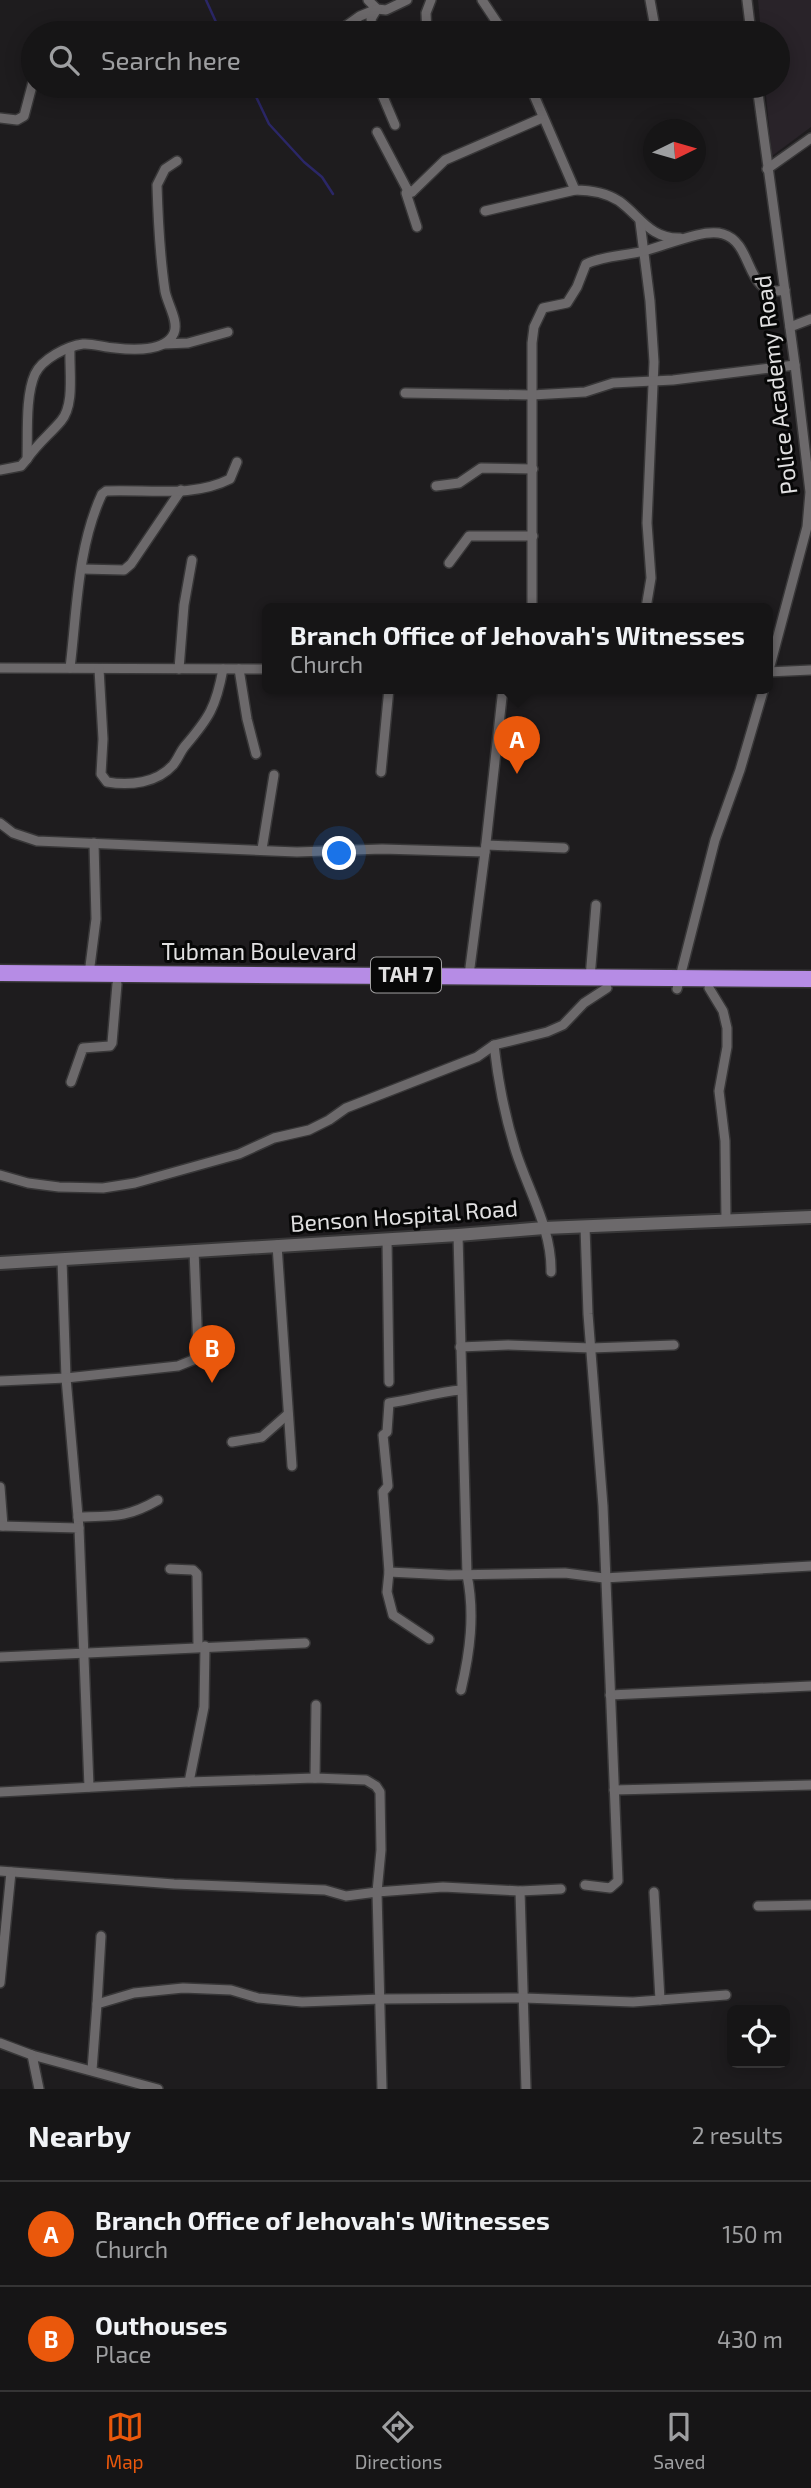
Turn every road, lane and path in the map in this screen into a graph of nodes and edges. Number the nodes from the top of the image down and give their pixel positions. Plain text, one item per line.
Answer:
1 (368, 0) edge
2 (407, 0) edge
3 (431, 0) edge
4 (482, 0) edge
5 (650, 0) edge
6 (747, 0) edge
7 (377, 9) junction
8 (353, 21) edge
9 (371, 21) edge
10 (426, 21) edge
11 (496, 21) edge
12 (654, 21) edge
13 (750, 21) edge
14 (29, 98) edge
15 (383, 98) edge
16 (534, 98) edge
17 (758, 98) edge
18 (0, 118) edge
19 (542, 118) junction
20 (395, 125) dead end
21 (377, 132) dead end
22 (811, 138) edge
23 (177, 161) dead end
24 (767, 169) junction
25 (575, 190) junction
26 (412, 192) junction
27 (485, 211) dead end
28 (640, 222) junction
29 (416, 226) dead end
30 (692, 237) junction
31 (643, 251) junction
32 (785, 290) junction
33 (811, 319) edge
34 (790, 327) junction
35 (228, 332) dead end
36 (164, 344) junction
37 (70, 349) junction
38 (795, 365) junction
39 (653, 382) junction
40 (405, 393) dead end
41 (532, 395) junction
42 (806, 416) edge
43 (27, 459) junction
44 (237, 462) dead end
45 (533, 469) junction
46 (0, 470) edge
47 (436, 486) dead end
48 (181, 491) junction
49 (810, 507) edge
50 (533, 536) junction
51 (192, 560) dead end
52 (449, 563) dead end
53 (82, 569) junction
54 (532, 603) edge
55 (647, 603) edge
56 (773, 655) edge
57 (0, 668) edge
58 (70, 668) junction
59 (99, 669) junction
60 (179, 669) junction
61 (223, 669) junction
62 (239, 669) junction
63 (262, 669) edge
64 (811, 670) edge
65 (773, 674) edge
66 (388, 694) edge
67 (502, 694) edge
68 (762, 694) edge
69 (256, 754) dead end
70 (381, 772) dead end
71 (274, 775) dead end
72 (0, 823) edge
73 (94, 844) junction
74 (564, 848) dead end
75 (262, 849) junction
76 (486, 849) junction
77 (596, 905) dead end
78 (0, 973) edge
79 (89, 974) junction
80 (469, 975) junction
81 (590, 978) junction
82 (811, 979) edge
83 (0, 983) edge
84 (117, 984) junction
85 (679, 984) junction
86 (607, 988) junction
87 (709, 988) junction
88 (811, 989) edge
89 (494, 1045) junction
90 (71, 1082) dead end
91 (0, 1175) edge
92 (811, 1217) edge
93 (726, 1220) junction
94 (585, 1227) junction
95 (544, 1228) junction
96 (458, 1236) junction
97 (387, 1239) junction
98 (277, 1245) junction
99 (194, 1250) junction
100 (62, 1260) junction
101 (0, 1262) edge
102 (551, 1272) dead end
103 (674, 1345) dead end
104 (460, 1347) junction
105 (591, 1348) junction
106 (66, 1378) junction
107 (0, 1381) edge
108 (389, 1381) dead end
109 (461, 1390) junction
110 (288, 1414) junction
111 (232, 1442) dead end
112 (292, 1466) dead end
113 (0, 1487) edge
114 (158, 1500) dead end
115 (78, 1517) junction
116 (1, 1526) edge
117 (79, 1528) junction
118 (811, 1566) edge
119 (170, 1569) dead end
120 (389, 1572) junction
121 (467, 1575) junction
122 (604, 1578) junction
123 (429, 1639) dead end
124 (305, 1643) dead end
125 (202, 1646) junction
126 (85, 1653) junction
127 (0, 1657) edge
128 (811, 1686) edge
129 (461, 1690) dead end
130 (610, 1695) junction
131 (316, 1705) dead end
132 (315, 1778) junction
133 (189, 1782) junction
134 (811, 1786) edge
135 (89, 1787) junction
136 (614, 1790) junction
137 (0, 1793) edge
138 (0, 1871) edge
139 (11, 1872) junction
140 (585, 1885) dead end
141 (561, 1889) dead end
142 (520, 1891) junction
143 (377, 1892) junction
144 (654, 1892) dead end
145 (811, 1905) edge
146 (758, 1906) dead end
147 (101, 1936) dead end
148 (0, 1983) edge
149 (726, 1995) dead end
150 (524, 1997) junction
151 (381, 1999) junction
152 (660, 2000) junction
153 (97, 2004) junction
154 (0, 2043) edge
155 (32, 2054) junction
156 (92, 2070) junction
157 (134, 2086) edge
158 (39, 2089) edge
159 (158, 2089) edge
160 (382, 2089) edge
161 (526, 2089) edge

1 - 7 street
2 - 7 street
3 - 10 street
4 - 11 street
5 - 12 street
6 - 13 street
7 - 8 street
7 - 9 street
14 - 18 street
15 - 20 street
16 - 19 street
17 - 24 street, Police Academy Road
19 - 25 street
19 - 26 street
21 - 26 street
22 - 24 street
23 - 36 street
24 - 32 street, Police Academy Road
25 - 27 street
25 - 28 street
26 - 29 street
28 - 30 street
28 - 31 street
30 - 31 street
30 - 32 street
31 - 39 street
31 - 41 street
32 - 34 street, Police Academy Road
33 - 34 street
34 - 38 street, Police Academy Road
35 - 36 street
36 - 37 street
37 - 43 street
37 - 43 street
38 - 39 street
38 - 42 street, Police Academy Road
39 - 41 street
39 - 55 street
40 - 41 street
41 - 45 street
42 - 49 street, Police Academy Road
43 - 46 street
44 - 48 street
45 - 47 street
45 - 50 street
48 - 53 street
48 - 53 street
49 - 56 street, Police Academy Road
50 - 52 street
50 - 54 street
51 - 60 street
53 - 58 street
57 - 58 street
58 - 59 street
59 - 60 street
59 - 61 street
60 - 61 street
61 - 62 street
62 - 63 street
62 - 69 street
64 - 65 street
66 - 70 street
67 - 76 street
68 - 85 street
71 - 75 street
72 - 73 street
73 - 75 street
73 - 79 street
74 - 76 street
75 - 76 street
76 - 80 street
77 - 81 street
78 - 79 highway, Tubman Boulevard / TAH 7
79 - 80 highway, Tubman Boulevard / TAH 7
80 - 81 highway, Tubman Boulevard / TAH 7
81 - 85 highway, Tubman Boulevard / TAH 7
82 - 85 highway, Tubman Boulevard / TAH 7
83 - 84 highway, Tubman Boulevard / TAH 7
84 - 86 highway, Tubman Boulevard / TAH 7
84 - 90 street
85 - 86 highway, Tubman Boulevard / TAH 7
85 - 87 highway, Tubman Boulevard / TAH 7
86 - 89 street
87 - 88 highway, Tubman Boulevard / TAH 7
87 - 93 street
89 - 91 street
89 - 95 street
92 - 93 street, Benson Hospital Road
93 - 94 street, Benson Hospital Road
94 - 95 street, Benson Hospital Road
94 - 105 street
95 - 96 street, Benson Hospital Road
95 - 102 street
96 - 97 street, Benson Hospital Road
96 - 104 street
97 - 98 street, Benson Hospital Road
97 - 108 street
98 - 99 street, Benson Hospital Road
98 - 110 street
99 - 100 street, Benson Hospital Road
99 - 106 street
100 - 101 street, Benson Hospital Road
100 - 106 street
103 - 105 street
104 - 105 street
104 - 109 street
105 - 122 street
106 - 107 street
106 - 115 street
109 - 120 street
109 - 121 street
110 - 111 street
110 - 112 street
113 - 116 street
114 - 115 street
115 - 117 street
116 - 117 street
117 - 126 street
118 - 122 street
119 - 125 street
120 - 121 street
120 - 123 street
121 - 122 street
121 - 129 street
122 - 130 street
124 - 125 street
125 - 126 street
125 - 133 street
126 - 127 street
126 - 135 street
128 - 130 street
130 - 136 street
131 - 132 street
132 - 133 street
132 - 143 street
133 - 135 street
134 - 136 street
135 - 137 street
136 - 140 street
138 - 139 street
139 - 143 street
139 - 148 street
141 - 142 street
142 - 143 street
142 - 150 street
143 - 151 street
144 - 152 street
145 - 146 street
147 - 153 street
149 - 152 street
150 - 151 street
150 - 152 street
150 - 161 street
151 - 153 street
151 - 160 street
153 - 156 street
154 - 155 street
155 - 156 street
155 - 158 street
156 - 157 street
157 - 159 street

